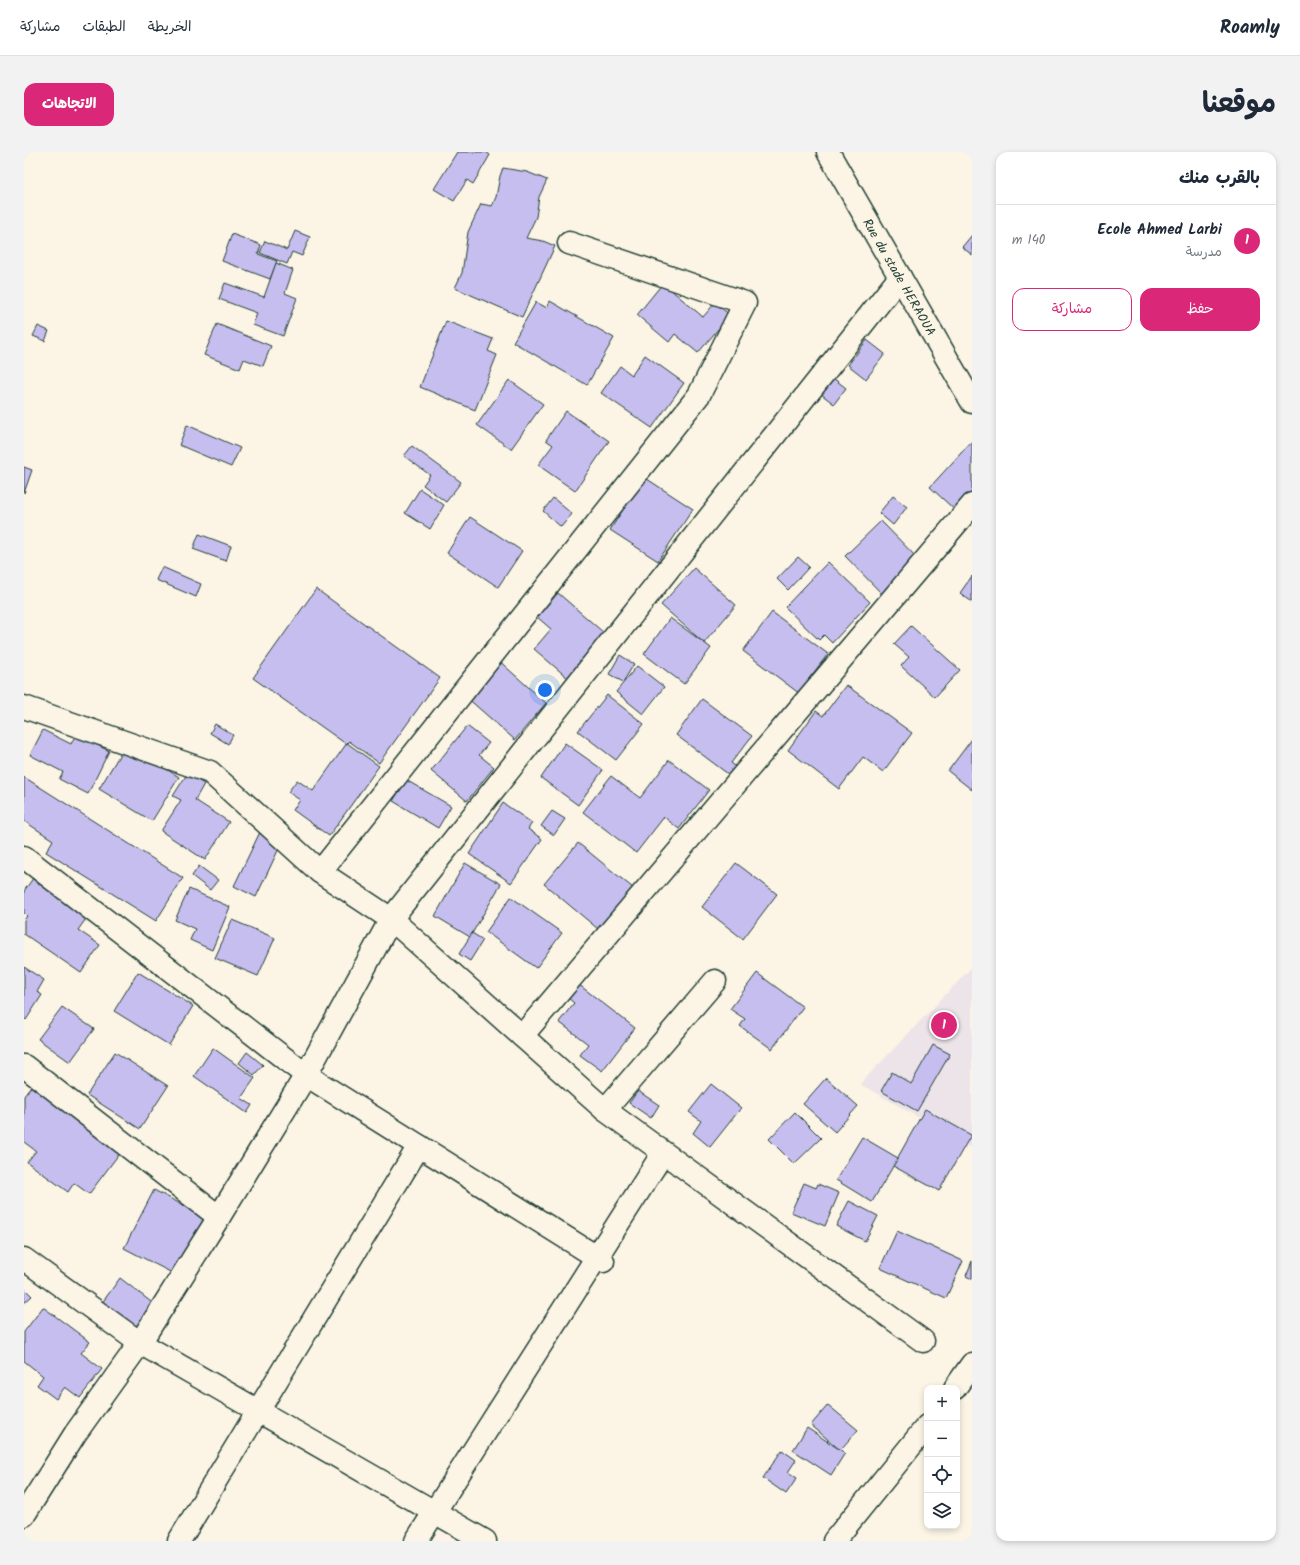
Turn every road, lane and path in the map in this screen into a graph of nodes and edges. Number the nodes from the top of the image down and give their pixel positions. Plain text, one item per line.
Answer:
1 (828, 152) edge
2 (569, 243) dead end
3 (900, 277) junction
4 (972, 402) edge
5 (972, 504) edge
6 (24, 707) edge
7 (24, 857) edge
8 (320, 872) junction
9 (391, 919) junction
10 (715, 981) dead end
11 (522, 1036) junction
12 (24, 1066) edge
13 (306, 1075) junction
14 (605, 1110) junction
15 (419, 1146) junction
16 (664, 1153) junction
17 (219, 1217) junction
18 (24, 1258) edge
19 (600, 1259) junction
20 (922, 1341) dead end
21 (140, 1343) junction
22 (972, 1364) edge
23 (957, 1385) edge
24 (258, 1410) junction
25 (924, 1430) edge
26 (27, 1503) edge
27 (434, 1512) junction
28 (179, 1541) edge
29 (416, 1541) edge
30 (485, 1541) edge
31 (834, 1541) edge

1 - 3 street, Rue du stade HERAOUA
2 - 8 street
3 - 4 street, Rue du stade HERAOUA
3 - 9 street
5 - 11 street
6 - 8 street
7 - 13 street
8 - 9 street
9 - 11 street
9 - 13 street
10 - 14 street
11 - 14 street
12 - 17 street
13 - 15 street
13 - 17 street
14 - 16 street
15 - 19 street
15 - 24 street
16 - 19 street
16 - 20 street
17 - 21 street
18 - 21 street
19 - 27 street
21 - 24 street
21 - 26 street
22 - 23 street
24 - 27 street
24 - 28 street
25 - 31 street
27 - 29 street
27 - 30 street

